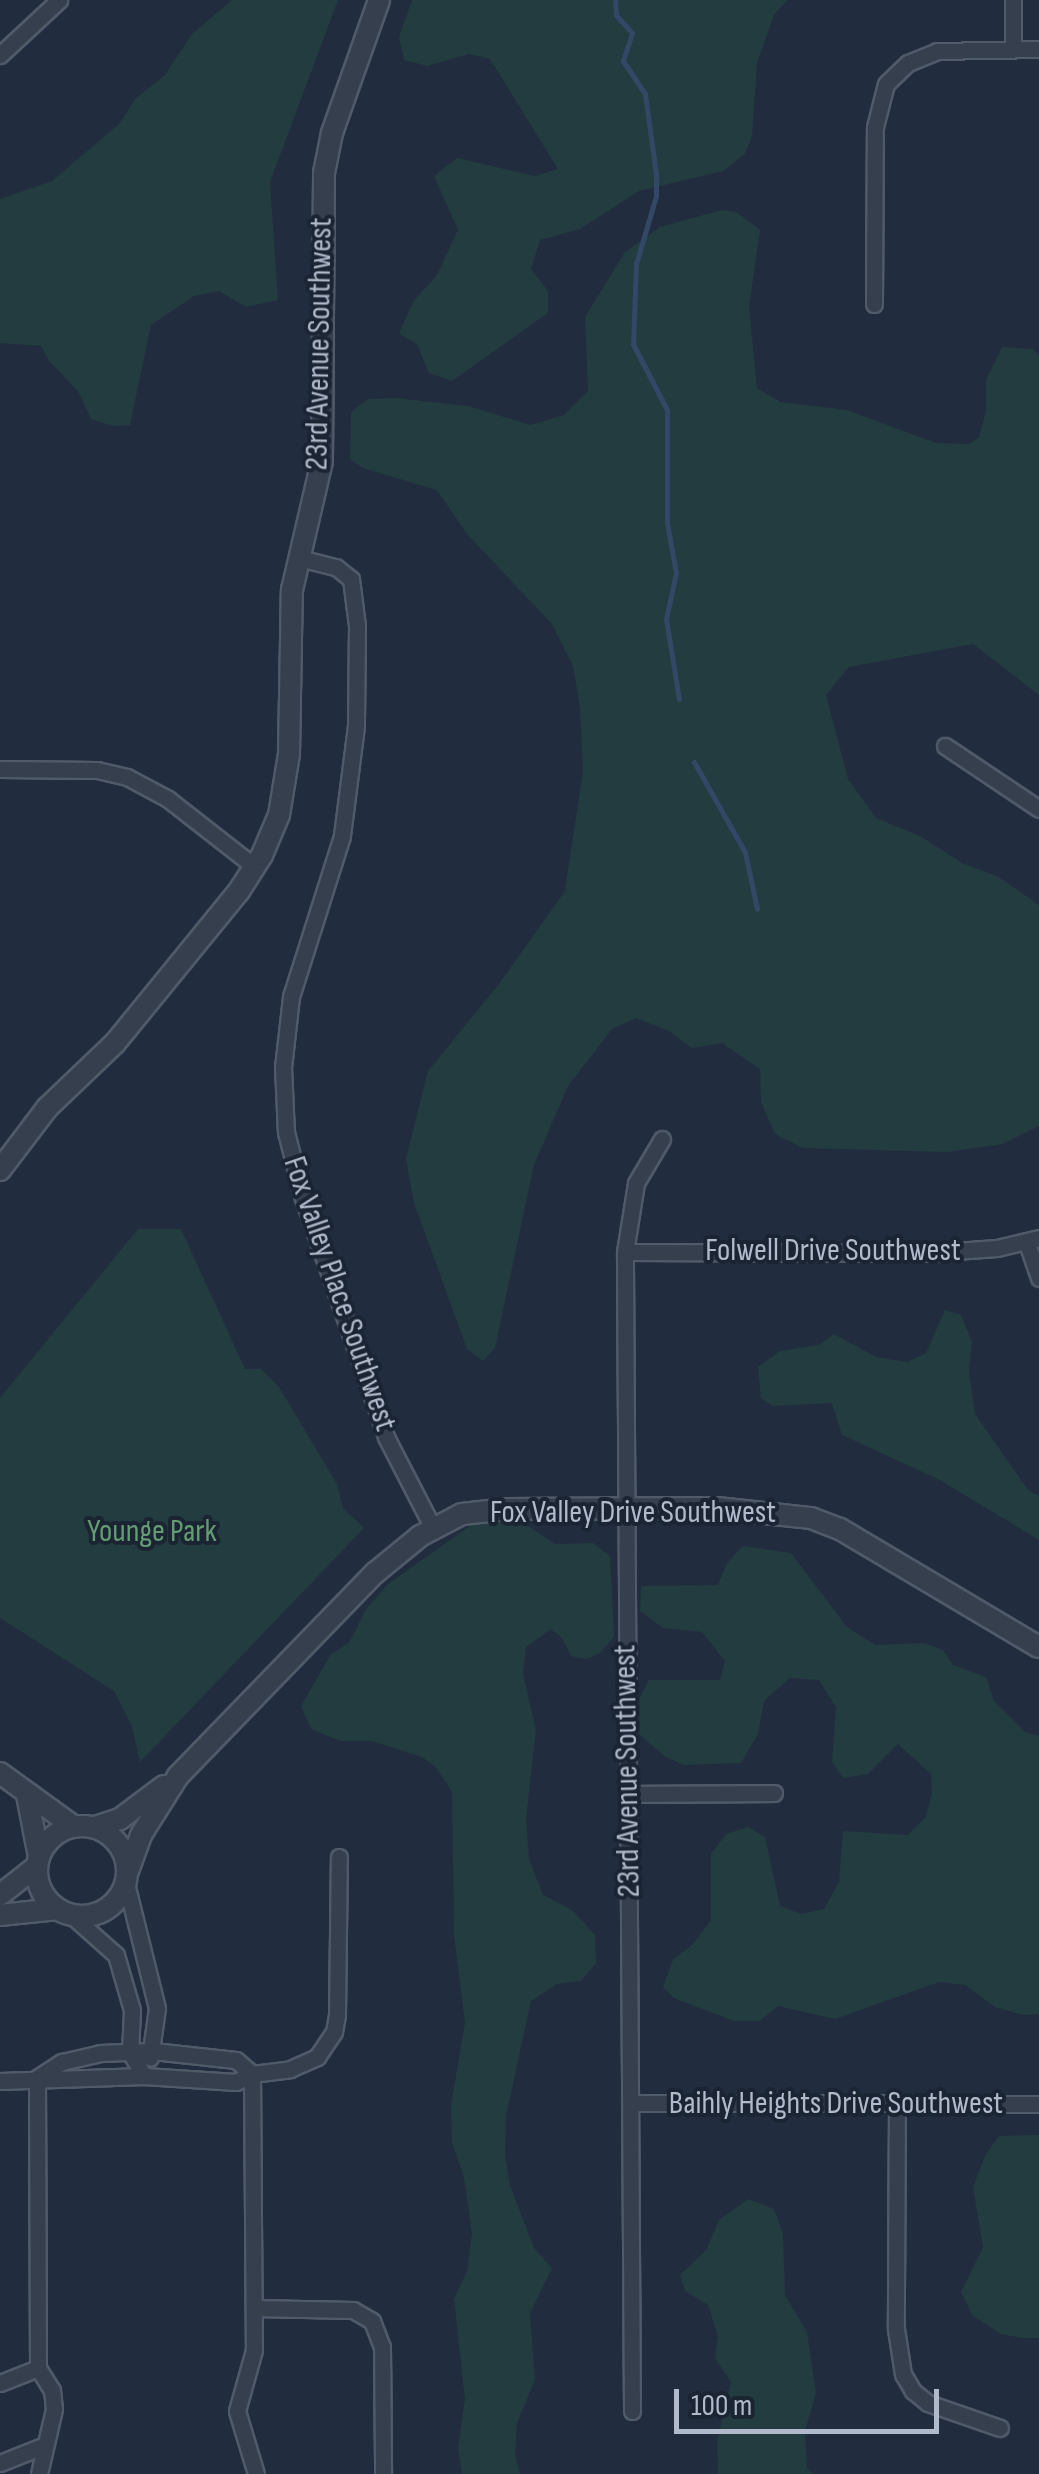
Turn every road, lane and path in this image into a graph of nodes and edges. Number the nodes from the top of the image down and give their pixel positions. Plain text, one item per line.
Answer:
1 (59, 0) edge
2 (379, 0) edge
3 (1013, 0) edge
4 (1013, 49) junction
5 (1039, 49) edge
6 (0, 55) edge
7 (874, 304) dead end
8 (298, 558) junction
9 (945, 746) dead end
10 (0, 770) edge
11 (1039, 809) edge
12 (255, 867) junction
13 (662, 1139) dead end
14 (0, 1170) edge
15 (1033, 1241) edge
16 (625, 1252) junction
17 (1039, 1278) edge
18 (626, 1508) junction
19 (433, 1528) junction
20 (1039, 1647) edge
21 (0, 1773) edge
22 (178, 1776) junction
23 (628, 1794) junction
24 (774, 1794) dead end
25 (28, 1795) junction
26 (72, 1826) junction
27 (94, 1827) junction
28 (339, 1857) dead end
29 (38, 1861) junction
30 (127, 1877) junction
31 (0, 1895) edge
32 (64, 1912) junction
33 (0, 1915) edge
34 (153, 2051) junction
35 (130, 2052) junction
36 (252, 2074) junction
37 (144, 2076) junction
38 (37, 2078) junction
39 (0, 2081) edge
40 (632, 2103) junction
41 (897, 2104) junction
42 (1039, 2104) edge
43 (254, 2308) junction
44 (38, 2368) junction
45 (0, 2383) edge
46 (632, 2411) dead end
47 (1000, 2428) dead end
48 (43, 2446) junction
49 (0, 2463) edge
50 (38, 2474) edge
51 (256, 2474) edge
52 (383, 2474) edge

1 - 6 street
2 - 8 street, 23rd Avenue Southwest
3 - 4 street
4 - 5 street
4 - 7 street
8 - 12 street, 23rd Avenue Southwest
8 - 19 street, Fox Valley Place Southwest
9 - 11 street
10 - 12 street
12 - 14 street, 23rd Avenue Southwest
13 - 16 street, 23rd Avenue Southwest
15 - 16 street, Folwell Drive Southwest
15 - 17 street
16 - 18 street, 23rd Avenue Southwest
18 - 19 street, Fox Valley Drive Southwest
18 - 20 street, Fox Valley Drive Southwest
18 - 23 street, 23rd Avenue Southwest
19 - 22 street, Fox Valley Drive Southwest
21 - 25 street
22 - 27 street, Fox Valley Drive Southwest
22 - 30 street, Fox Valley Drive Southwest
23 - 24 street
23 - 40 street, 23rd Avenue Southwest
25 - 26 street
25 - 29 street
26 - 27 street
26 - 29 street
27 - 30 street
28 - 36 street
29 - 31 street
29 - 32 street
30 - 32 street
30 - 34 street
32 - 33 street
32 - 35 street
34 - 35 street
34 - 36 street
34 - 37 street
35 - 37 street
35 - 38 street
36 - 37 street
36 - 43 street
37 - 38 street
38 - 39 street
38 - 44 street
40 - 41 street, Baihly Heights Drive Southwest
40 - 46 street, 23rd Avenue Southwest
41 - 42 street, Baihly Heights Drive Southwest
41 - 47 street
43 - 51 street
43 - 52 street
44 - 45 street
44 - 48 street
48 - 49 street
48 - 50 street

